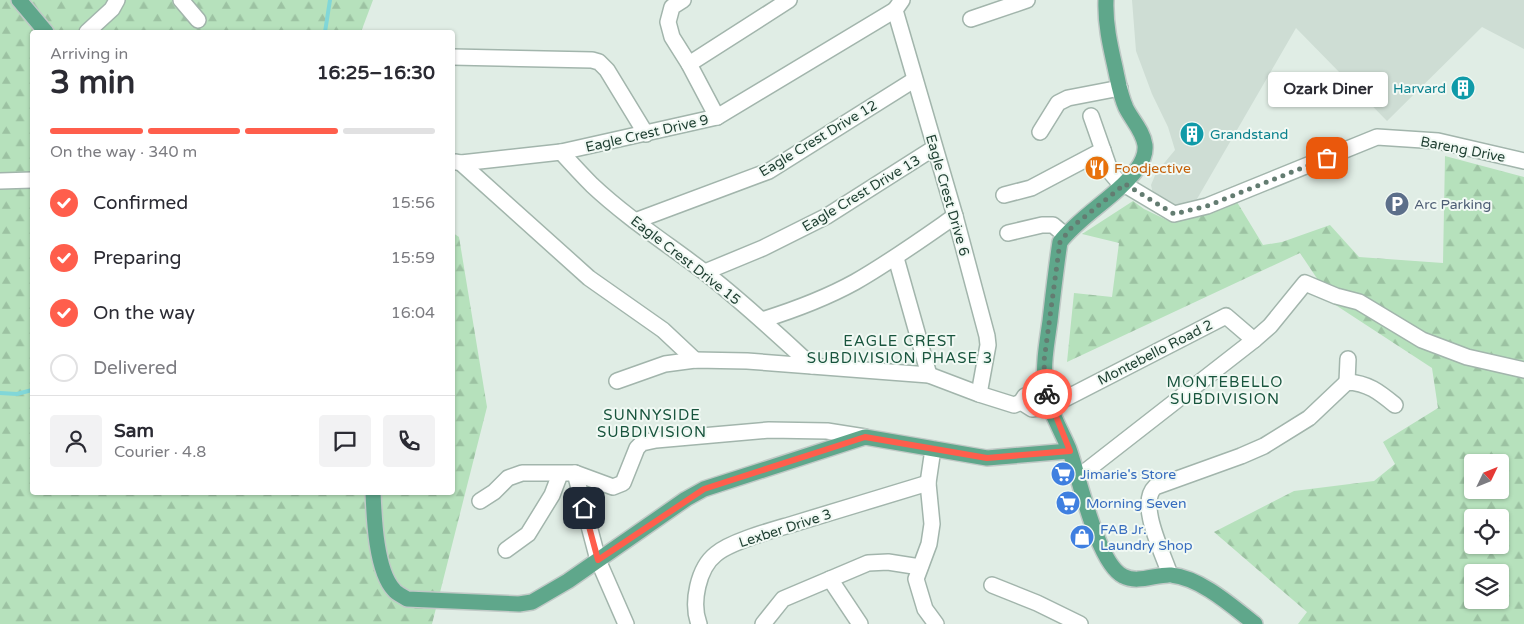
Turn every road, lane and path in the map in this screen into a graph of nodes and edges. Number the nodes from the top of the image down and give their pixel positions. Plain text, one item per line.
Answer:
1 (19, 0) edge
2 (117, 0) edge
3 (182, 0) edge
4 (683, 0) edge
5 (789, 0) edge
6 (1027, 0) edge
7 (1106, 0) edge
8 (899, 5) edge
9 (971, 19) dead end
10 (198, 20) dead end
11 (44, 30) edge
12 (89, 30) edge
13 (455, 57) edge
14 (688, 64) junction
15 (914, 80) junction
16 (1120, 88) junction
17 (1091, 116) dead end
18 (717, 117) junction
19 (1040, 132) dead end
20 (646, 134) junction
21 (934, 148) junction
22 (1102, 150) junction
23 (561, 152) junction
24 (1524, 161) edge
25 (457, 162) edge
26 (30, 180) edge
27 (0, 181) edge
28 (1125, 184) junction
29 (1004, 195) dead end
30 (955, 216) junction
31 (635, 221) junction
32 (1008, 233) dead end
33 (1065, 235) junction
34 (896, 258) junction
35 (705, 272) junction
36 (762, 320) junction
37 (1254, 340) junction
38 (1348, 359) dead end
39 (695, 360) junction
40 (812, 366) junction
41 (1524, 370) edge
42 (929, 375) junction
43 (617, 381) dead end
44 (1347, 382) junction
45 (1045, 388) junction
46 (979, 394) junction
47 (1021, 402) junction
48 (1395, 405) dead end
49 (1051, 406) junction
50 (865, 437) junction
51 (933, 450) junction
52 (1070, 451) junction
53 (568, 473) junction
54 (1077, 478) junction
55 (928, 483) junction
56 (373, 495) edge
57 (480, 500) dead end
58 (506, 550) dead end
59 (598, 560) junction
60 (920, 568) junction
61 (1170, 575) junction
62 (830, 579) junction
63 (992, 585) dead end
64 (1056, 619) edge
65 (626, 624) edge
66 (699, 624) edge
67 (763, 624) edge
68 (860, 624) edge
69 (936, 624) edge
70 (1080, 624) edge
71 (1255, 624) edge

1 - 11 main road
2 - 12 street
3 - 10 street
4 - 14 street
5 - 14 street
6 - 9 street
7 - 16 main road
8 - 15 street, Eagle Crest Drive 6
8 - 18 street, Eagle Crest Drive 9
13 - 20 street
14 - 18 street
15 - 21 street, Eagle Crest Drive 6
15 - 31 street, Eagle Crest Drive 12
16 - 19 street
16 - 28 main road
17 - 22 street, Bareng Drive
18 - 20 street, Eagle Crest Drive 9
20 - 23 street, Eagle Crest Drive 9
21 - 30 street, Eagle Crest Drive 6
21 - 35 street, Eagle Crest Drive 13
22 - 28 street, Bareng Drive
22 - 29 street
23 - 25 street, Eagle Crest Drive 9
23 - 31 street, Eagle Crest Drive 15
24 - 28 street, Bareng Drive
25 - 39 street
26 - 27 street
28 - 33 main road
30 - 34 street
30 - 46 street, Eagle Crest Drive 6
31 - 35 street, Eagle Crest Drive 15
32 - 33 street
33 - 45 main road
34 - 36 street
34 - 42 street
35 - 36 street, Eagle Crest Drive 15
36 - 40 street, Eagle Crest Drive 15
37 - 41 street
37 - 49 street, Montebello Road 2
37 - 54 street
38 - 44 street
39 - 40 street
39 - 43 street
40 - 42 street
42 - 46 street
44 - 48 street
44 - 61 street
45 - 47 street
45 - 49 main road
46 - 47 street
47 - 49 street
49 - 52 main road
50 - 51 main road
50 - 53 street
50 - 59 main road
51 - 52 main road
51 - 55 street
52 - 54 main road
53 - 57 street
53 - 58 street
53 - 59 street
54 - 61 main road
55 - 60 street
55 - 66 street, Lexber Drive 3
56 - 59 main road
59 - 65 street
60 - 62 street
60 - 69 street
61 - 71 main road
62 - 67 street
62 - 68 street
63 - 64 street
64 - 70 street

